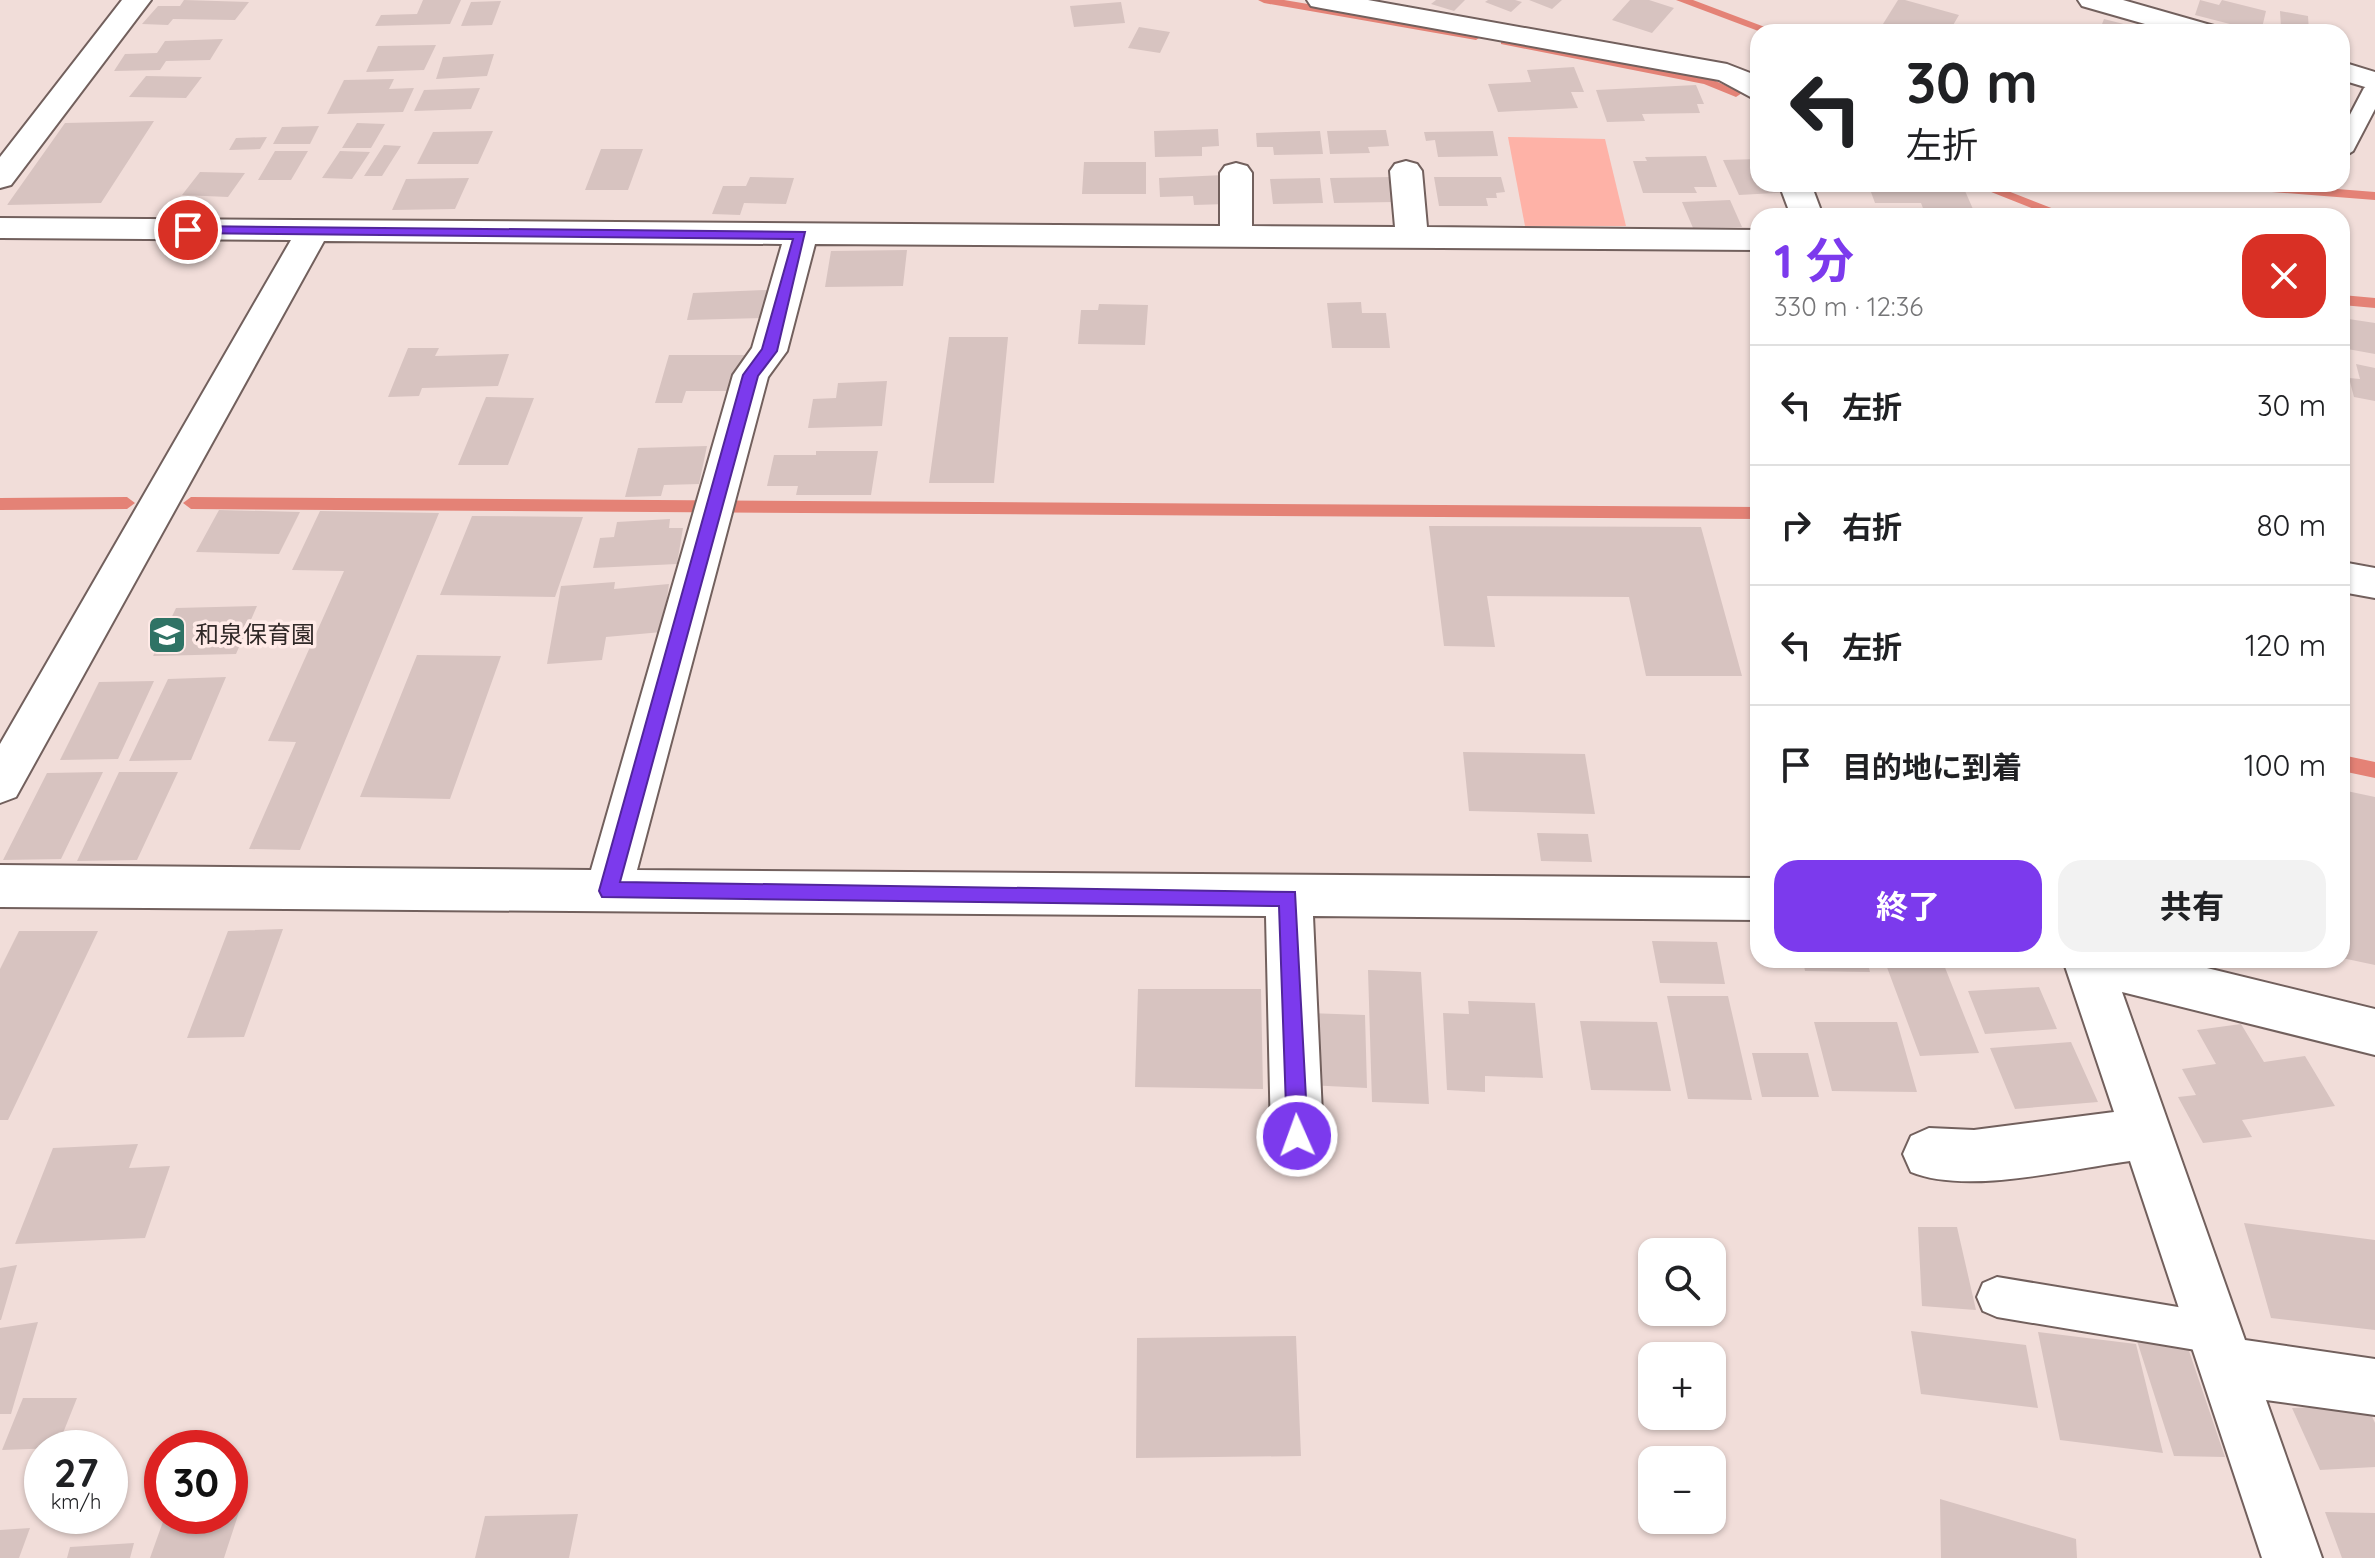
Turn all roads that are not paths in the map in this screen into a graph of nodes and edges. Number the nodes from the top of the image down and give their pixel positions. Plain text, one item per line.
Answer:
1 (137, 0) edge
2 (1321, 0) edge
3 (2092, 0) edge
4 (2176, 24) edge
5 (2350, 73) edge
6 (2375, 81) edge
7 (1750, 83) edge
8 (2375, 88) edge
9 (2350, 136) edge
10 (1406, 171) dead end
11 (1236, 173) dead end
12 (0, 178) edge
13 (0, 228) edge
14 (313, 231) junction
15 (801, 235) junction
16 (1236, 236) junction
17 (1412, 237) junction
18 (1750, 240) edge
19 (2350, 578) edge
20 (2375, 583) edge
21 (0, 784) edge
22 (0, 886) edge
23 (608, 891) junction
24 (1289, 898) junction
25 (1750, 899) edge
26 (2090, 968) edge
27 (2119, 968) edge
28 (2375, 1032) edge
29 (2147, 1133) junction
30 (1297, 1136) dead end
31 (1929, 1154) dead end
32 (1997, 1297) dead end
33 (2221, 1349) junction
34 (2375, 1387) edge
35 (2292, 1558) edge

1 - 12 street
2 - 7 street
3 - 4 street
5 - 6 street
8 - 9 lane
10 - 17 street
11 - 16 street
13 - 14 street
14 - 15 street
14 - 21 street
15 - 16 street
15 - 23 street
16 - 17 street
17 - 18 street
19 - 20 street
22 - 23 street
23 - 24 street
24 - 25 street
24 - 30 street
26 - 29 street
27 - 28 street
29 - 31 street
29 - 33 street
32 - 33 lane
33 - 34 street
33 - 35 street

